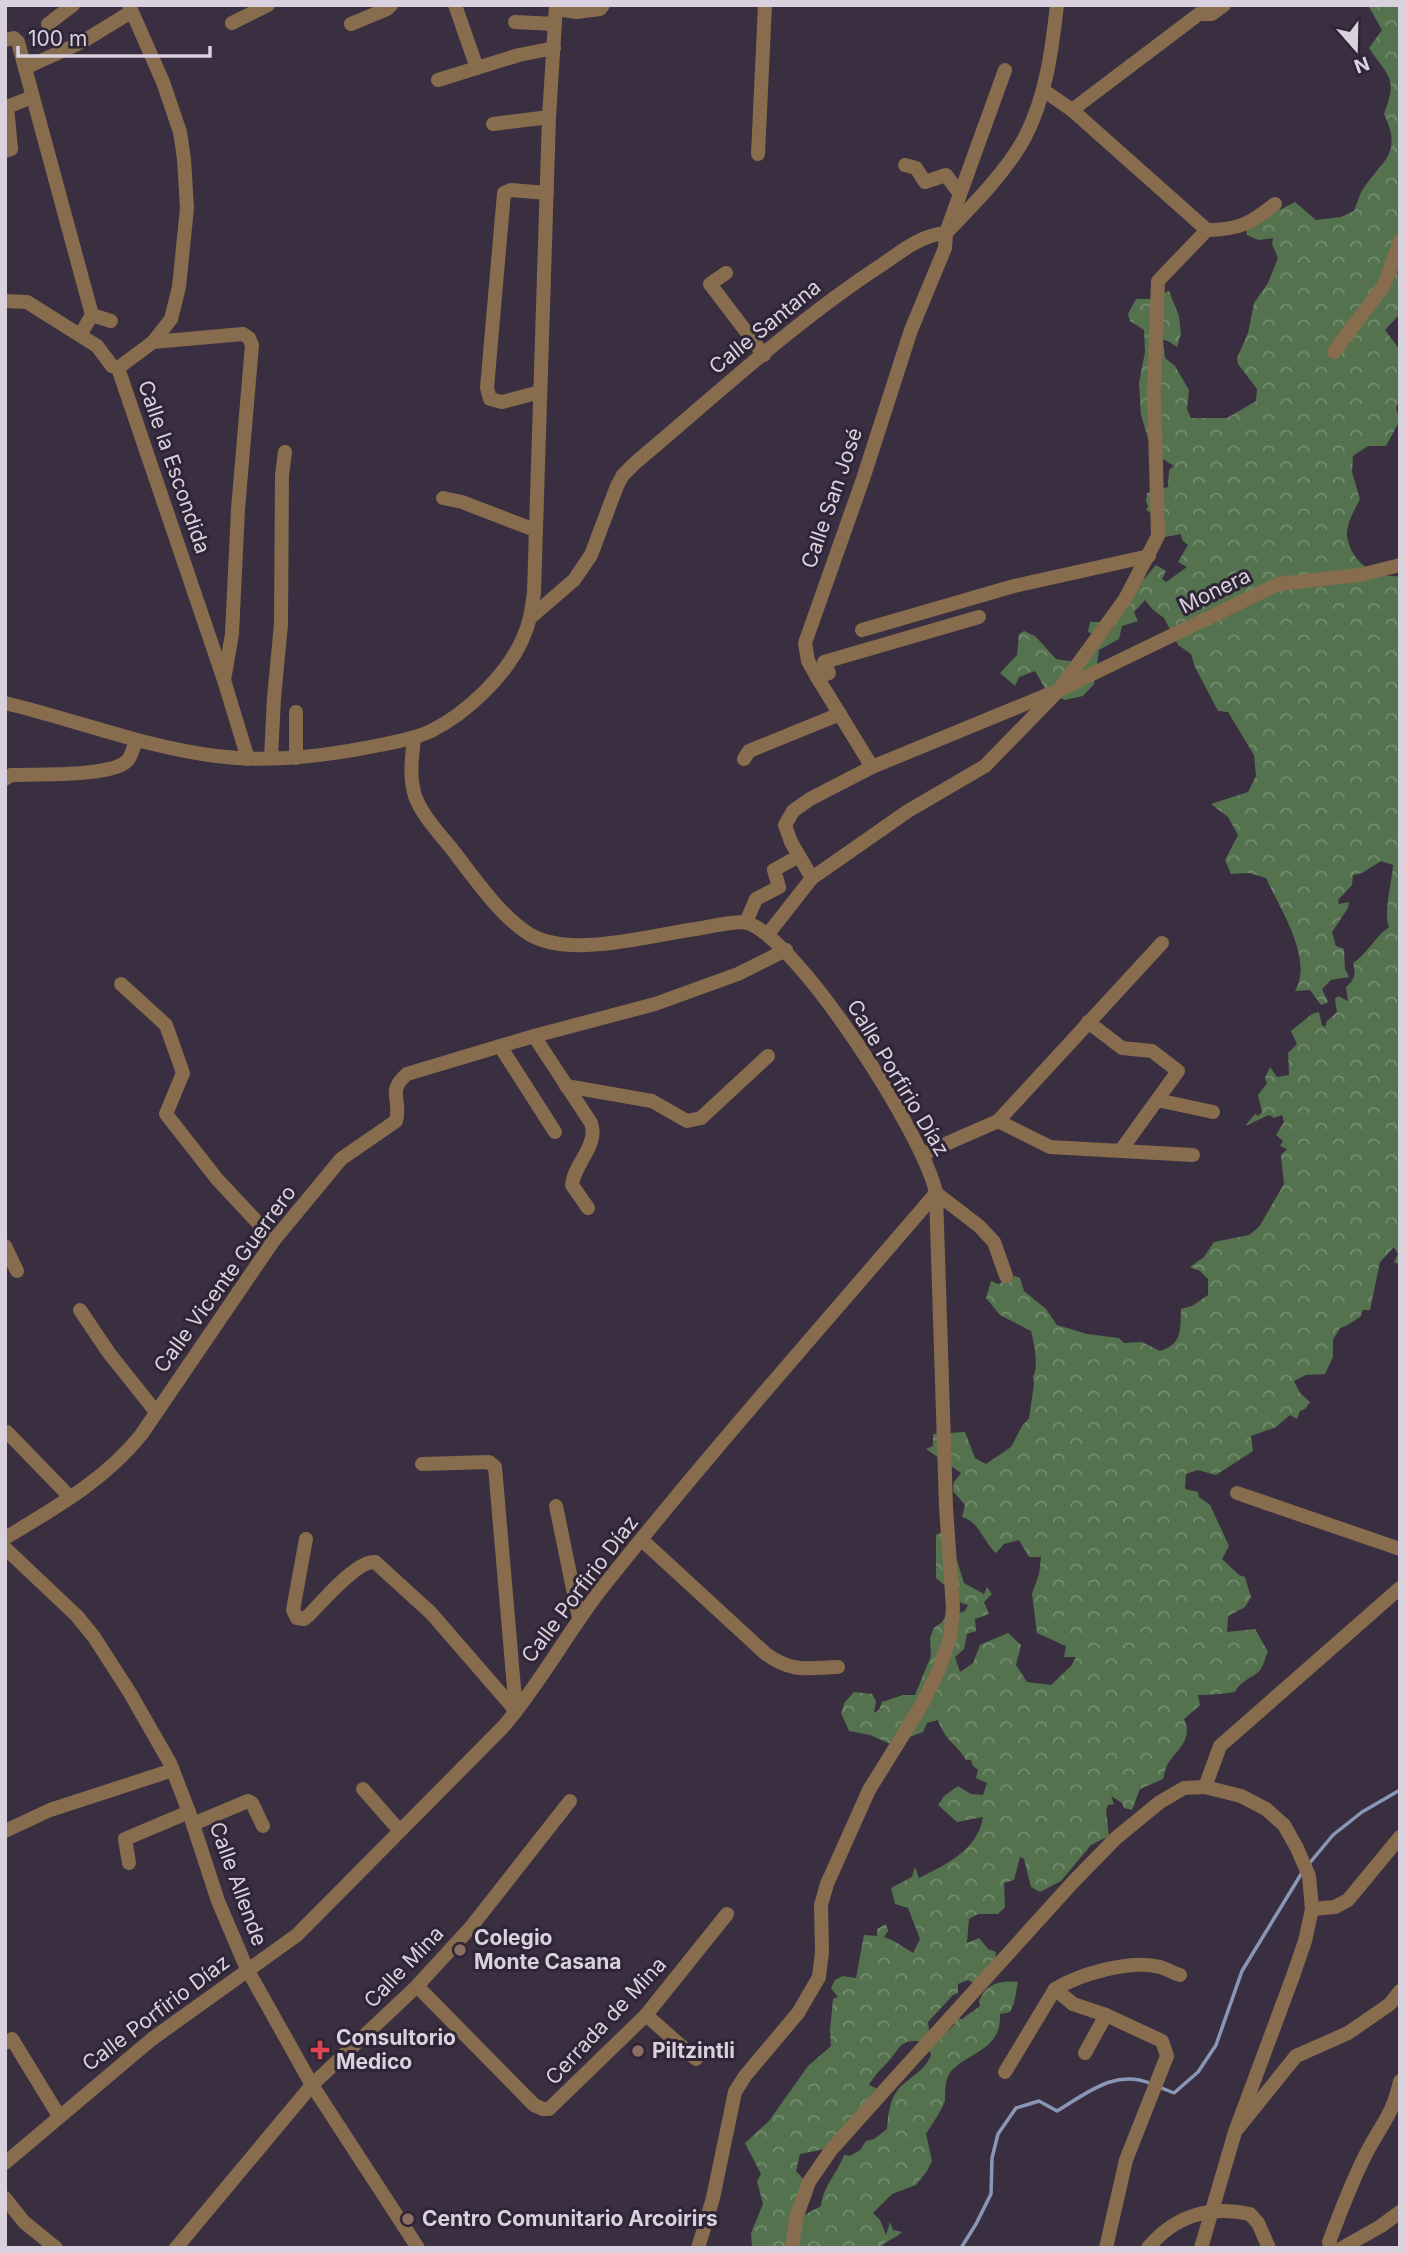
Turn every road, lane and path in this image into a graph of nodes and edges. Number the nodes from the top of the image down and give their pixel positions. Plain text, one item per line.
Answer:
1 (73, 5) edge
2 (268, 5) edge
3 (391, 5) edge
4 (455, 5) edge
5 (603, 5) edge
6 (765, 5) edge
7 (1057, 5) edge
8 (1224, 5) edge
9 (130, 8) edge
10 (556, 13) edge
11 (515, 22) dead end
12 (232, 23) dead end
13 (48, 24) dead end
14 (351, 24) dead end
15 (5, 40) edge
16 (554, 48) junction
17 (25, 68) junction
18 (477, 68) junction
19 (1005, 70) dead end
20 (438, 80) dead end
21 (1043, 90) junction
22 (32, 97) junction
23 (1072, 110) junction
24 (549, 117) junction
25 (493, 124) dead end
26 (5, 151) edge
27 (758, 155) dead end
28 (905, 165) dead end
29 (547, 193) junction
30 (960, 194) junction
31 (1275, 204) dead end
32 (1207, 230) junction
33 (946, 233) junction
34 (1400, 241) edge
35 (726, 273) dead end
36 (5, 302) edge
37 (92, 315) junction
38 (111, 321) dead end
39 (79, 335) junction
40 (153, 342) junction
41 (1334, 352) dead end
42 (764, 355) junction
43 (118, 368) junction
44 (540, 392) junction
45 (285, 452) dead end
46 (443, 498) dead end
47 (535, 530) junction
48 (1149, 556) junction
49 (1400, 565) edge
50 (531, 617) junction
51 (979, 617) dead end
52 (862, 630) dead end
53 (817, 677) junction
54 (224, 680) junction
55 (1059, 690) junction
56 (5, 703) edge
57 (296, 712) dead end
58 (840, 714) junction
59 (414, 738) junction
60 (136, 741) junction
61 (271, 758) junction
62 (296, 758) junction
63 (248, 759) junction
64 (744, 759) dead end
65 (872, 767) junction
66 (5, 779) edge
67 (799, 856) junction
68 (812, 878) junction
69 (746, 922) junction
70 (768, 934) junction
71 (1162, 943) dead end
72 (786, 950) junction
73 (121, 984) dead end
74 (1088, 1022) junction
75 (534, 1035) junction
76 (500, 1046) junction
77 (768, 1056) dead end
78 (566, 1086) junction
79 (1157, 1100) junction
80 (1213, 1112) dead end
81 (998, 1121) junction
82 (555, 1132) dead end
83 (1121, 1150) junction
84 (923, 1154) junction
85 (1193, 1155) dead end
86 (936, 1194) junction
87 (587, 1208) dead end
88 (274, 1240) junction
89 (5, 1246) edge
90 (17, 1271) dead end
91 (1006, 1276) dead end
92 (79, 1310) dead end
93 (156, 1412) junction
94 (7, 1432) dead end
95 (422, 1464) dead end
96 (1237, 1493) dead end
97 (70, 1497) junction
98 (556, 1506) dead end
99 (5, 1538) edge
100 (306, 1539) dead end
101 (642, 1540) junction
102 (5, 1548) edge
103 (1400, 1549) edge
104 (1400, 1588) edge
105 (579, 1618) junction
106 (838, 1667) dead end
107 (516, 1712) junction
108 (173, 1770) junction
109 (1205, 1787) junction
110 (363, 1790) dead end
111 (570, 1801) dead end
112 (191, 1818) junction
113 (263, 1826) dead end
114 (399, 1830) junction
115 (5, 1831) edge
116 (1400, 1836) edge
117 (129, 1863) dead end
118 (1312, 1909) junction
119 (727, 1914) dead end
120 (247, 1969) junction
121 (1180, 1975) dead end
122 (416, 1986) junction
123 (1055, 1989) junction
124 (1400, 1991) edge
125 (646, 2015) junction
126 (1106, 2015) junction
127 (5, 2043) edge
128 (1085, 2053) dead end
129 (696, 2059) dead end
130 (1005, 2072) dead end
131 (1400, 2081) edge
132 (312, 2085) junction
133 (59, 2116) junction
134 (1235, 2132) junction
135 (5, 2162) edge
136 (5, 2198) edge
137 (1213, 2210) junction
138 (1400, 2213) edge
139 (56, 2248) edge
140 (176, 2248) edge
141 (418, 2248) edge
142 (698, 2248) edge
143 (792, 2248) edge
144 (1106, 2248) edge
145 (1148, 2248) edge
146 (1201, 2248) edge
147 (1269, 2248) edge
148 (1332, 2248) edge
149 (1342, 2248) edge

1 - 13 street
2 - 12 street
3 - 14 street
4 - 18 street
5 - 10 street
6 - 27 street
7 - 21 street, Calle Santana
8 - 23 street
9 - 17 street
9 - 40 street, Calle la Escondida
10 - 11 street
10 - 16 street
15 - 17 street
16 - 18 street
16 - 24 street
17 - 22 street
18 - 20 street
19 - 30 street, Calle San José
21 - 23 street
21 - 33 street, Calle Santana
22 - 26 street
22 - 37 street
23 - 32 street
24 - 25 street
24 - 29 street
28 - 30 street
29 - 44 street
29 - 44 street
30 - 33 street, Calle San José
31 - 32 street
32 - 48 street
33 - 42 street, Calle Santana
33 - 53 street, Calle San José
34 - 41 street
35 - 42 street
36 - 39 street
37 - 38 street
37 - 39 street
39 - 43 street
40 - 43 street, Calle la Escondida
40 - 54 street
42 - 50 street, Calle Santana
43 - 54 street, Calle la Escondida
44 - 47 street
45 - 61 street
46 - 47 street
47 - 50 street
48 - 52 street
48 - 55 street
49 - 55 street, Monera
50 - 59 street
51 - 53 street
53 - 58 street, Calle San José
54 - 63 street, Calle la Escondida
55 - 65 street, Monera
55 - 68 street
56 - 60 street
57 - 62 street
58 - 64 street
58 - 65 street, Calle San José
59 - 62 street
59 - 69 street
60 - 63 street
60 - 66 street
61 - 62 street
61 - 63 street
65 - 67 street, Monera
67 - 68 street
67 - 69 street
68 - 70 street
69 - 70 street, Calle Porfirio Díaz
70 - 72 street, Calle Porfirio Díaz
71 - 74 street
72 - 75 street, Calle Vicente Guerrero
72 - 84 street, Calle Porfirio Díaz
73 - 88 street
74 - 79 street
74 - 81 street
75 - 76 street, Calle Vicente Guerrero
75 - 78 street
76 - 82 street
76 - 88 street, Calle Vicente Guerrero
77 - 78 street
78 - 87 street
79 - 80 street
79 - 83 street
81 - 83 street
81 - 84 street
83 - 85 street
84 - 86 street, Calle Porfirio Díaz
86 - 91 street
86 - 101 street, Calle Porfirio Díaz
86 - 142 street
88 - 93 street, Calle Vicente Guerrero
89 - 90 street
92 - 93 street
93 - 97 street, Calle Vicente Guerrero
94 - 97 street
95 - 107 street
96 - 103 street
97 - 99 street, Calle Vicente Guerrero
98 - 105 street
100 - 107 street
101 - 105 street, Calle Porfirio Díaz
101 - 106 street
102 - 108 street, Calle Allende
104 - 109 street
105 - 107 street, Calle Porfirio Díaz
107 - 114 street, Calle Porfirio Díaz
108 - 112 street, Calle Allende
108 - 115 street
109 - 118 street
109 - 143 street
110 - 114 street
111 - 122 street, Calle Mina
112 - 113 street
112 - 117 street
112 - 120 street, Calle Allende
114 - 120 street, Calle Porfirio Díaz
116 - 118 street
118 - 134 street
119 - 125 street, Cerrada de Mina
120 - 132 street, Calle Allende
120 - 133 street, Calle Porfirio Díaz
121 - 123 street
122 - 125 street, Cerrada de Mina
122 - 132 street, Calle Mina
123 - 126 street
123 - 130 street
124 - 134 street
125 - 129 street
126 - 128 street
126 - 144 street
127 - 133 street
131 - 148 street
132 - 140 street, Calle Mina
132 - 141 street, Calle Allende
133 - 135 street, Calle Porfirio Díaz
134 - 137 street
136 - 139 street
137 - 145 street
137 - 146 street
137 - 147 street
138 - 149 street

